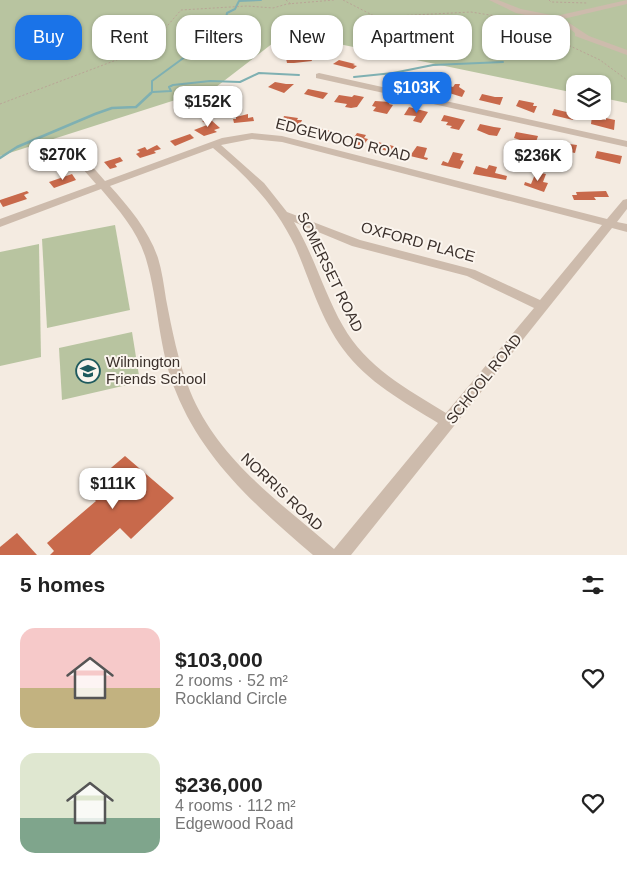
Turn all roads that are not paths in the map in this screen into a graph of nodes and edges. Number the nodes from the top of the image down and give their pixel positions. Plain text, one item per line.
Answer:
1 (492, 0) edge
2 (627, 2) edge
3 (520, 10) junction
4 (525, 15) edge
5 (540, 15) edge
6 (575, 15) junction
7 (570, 16) edge
8 (570, 21) edge
9 (570, 25) edge
10 (570, 35) edge
11 (586, 37) junction
12 (627, 53) edge
13 (319, 76) dead end
14 (214, 144) junction
15 (627, 144) edge
16 (79, 158) dead end
17 (103, 185) junction
18 (627, 202) edge
19 (283, 214) junction
20 (0, 223) edge
21 (610, 223) junction
22 (627, 228) edge
23 (542, 306) junction
24 (449, 422) junction
25 (327, 555) edge
26 (340, 555) edge

1 - 3 street
2 - 6 street
3 - 4 street
3 - 5 street
6 - 7 street
6 - 8 street
9 - 11 street
10 - 11 street
11 - 12 street
13 - 15 street
14 - 17 street, EDGEWOOD ROAD
14 - 19 street, SOMERSET ROAD
14 - 21 street, EDGEWOOD ROAD
16 - 17 street, NORRIS ROAD
17 - 20 street, EDGEWOOD ROAD
17 - 25 street, NORRIS ROAD
18 - 21 street, SCHOOL ROAD
19 - 23 street, OXFORD PLACE
19 - 24 street, SOMERSET ROAD
21 - 22 street, EDGEWOOD ROAD
21 - 23 street, SCHOOL ROAD
23 - 24 street, SCHOOL ROAD
24 - 26 street, SCHOOL ROAD

